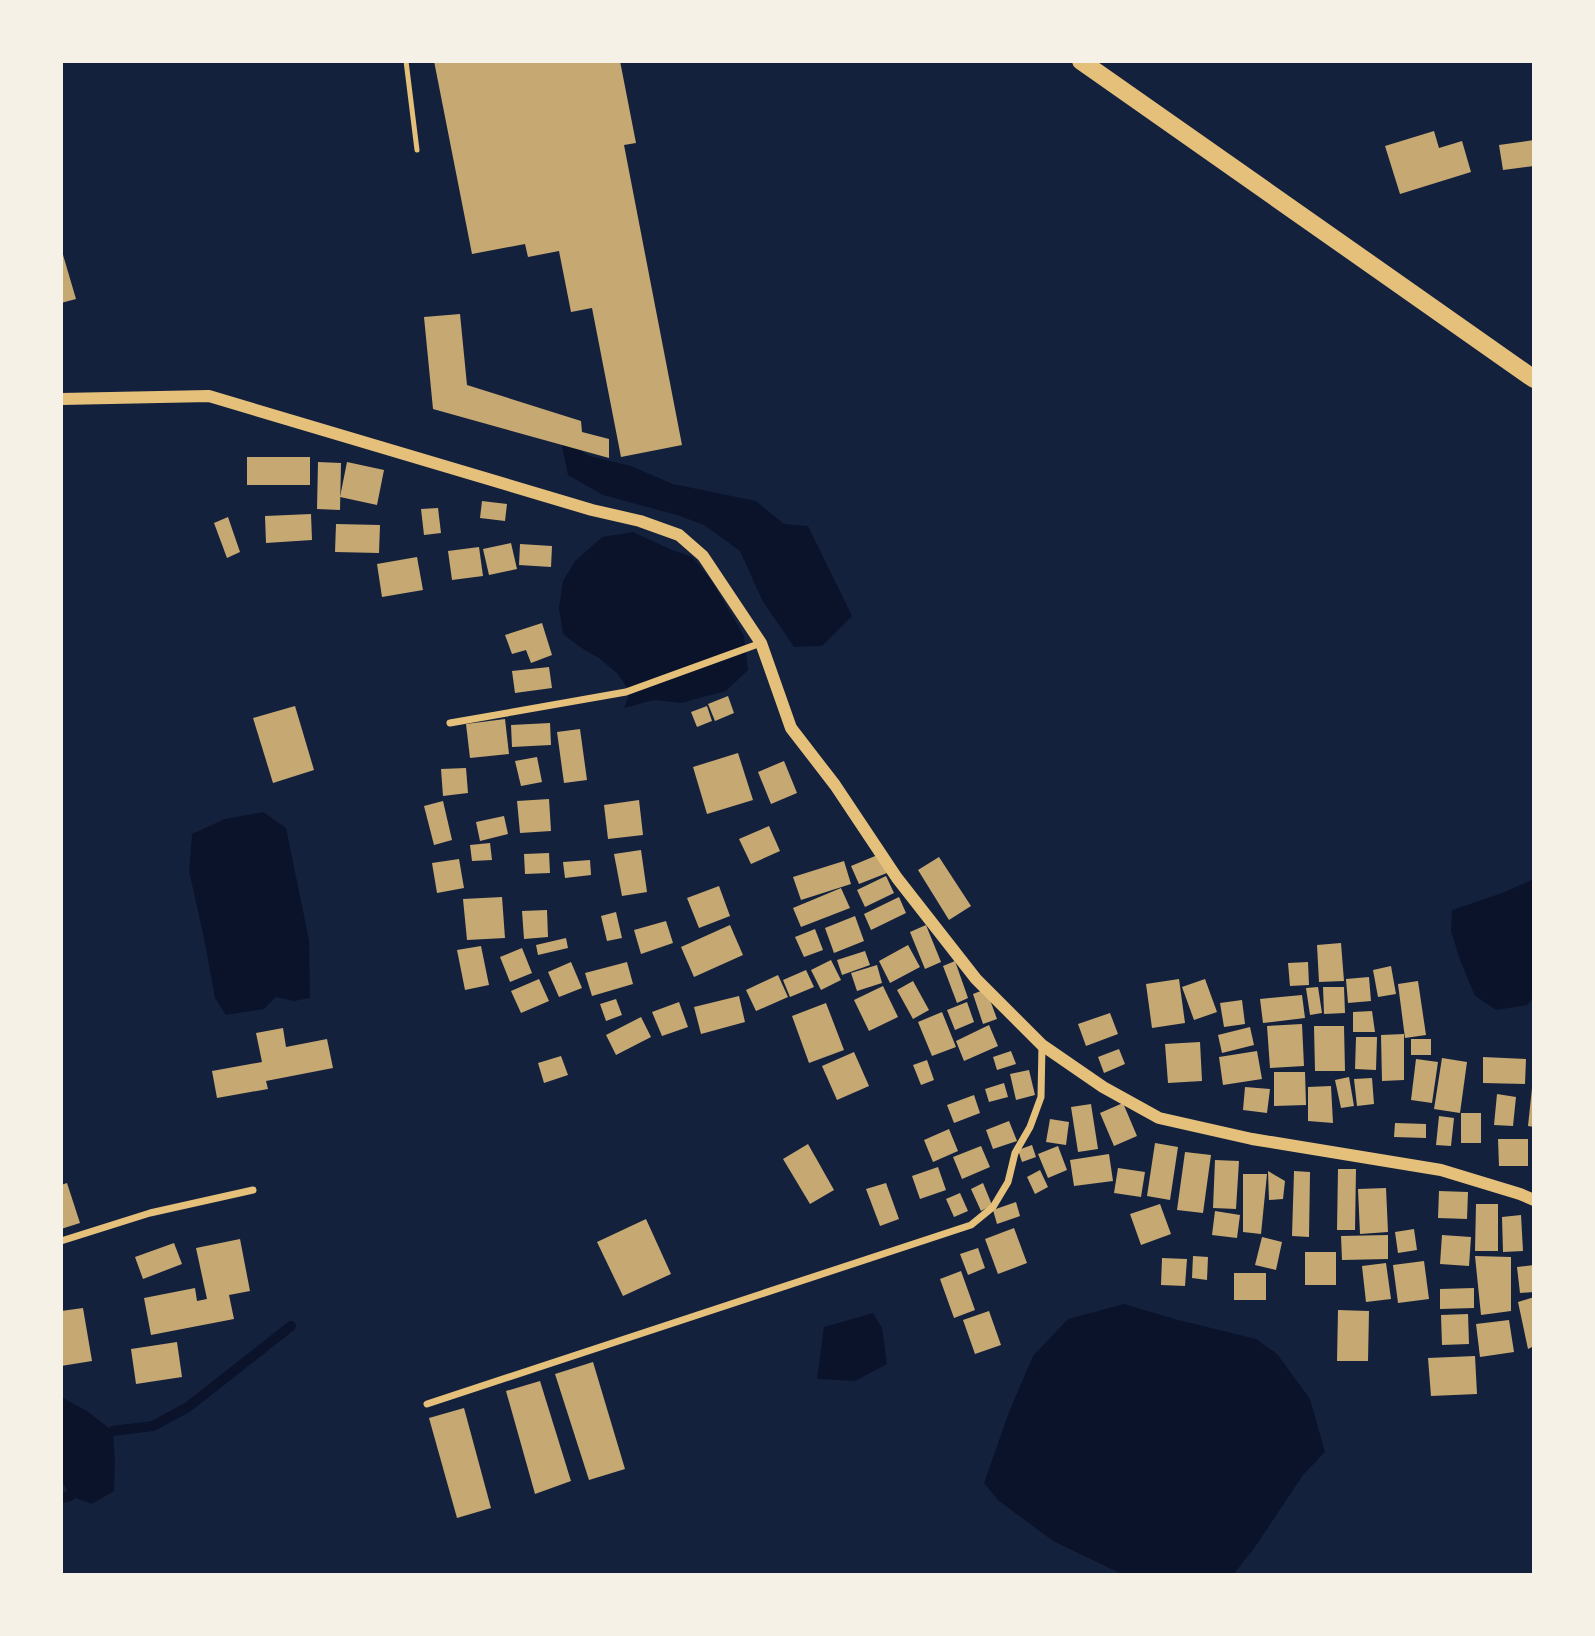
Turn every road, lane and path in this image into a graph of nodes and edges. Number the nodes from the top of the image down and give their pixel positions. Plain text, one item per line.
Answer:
1 (406, 61) edge
2 (1081, 61) edge
3 (417, 150) dead end
4 (1534, 379) edge
5 (61, 399) edge
6 (761, 643) junction
7 (450, 723) dead end
8 (1042, 1045) junction
9 (253, 1190) dead end
10 (1534, 1200) edge
11 (61, 1241) edge
12 (427, 1404) dead end

1 - 3 lane
2 - 4 main road
5 - 6 street
6 - 7 street
6 - 8 street
8 - 10 street
8 - 12 street
9 - 11 street

